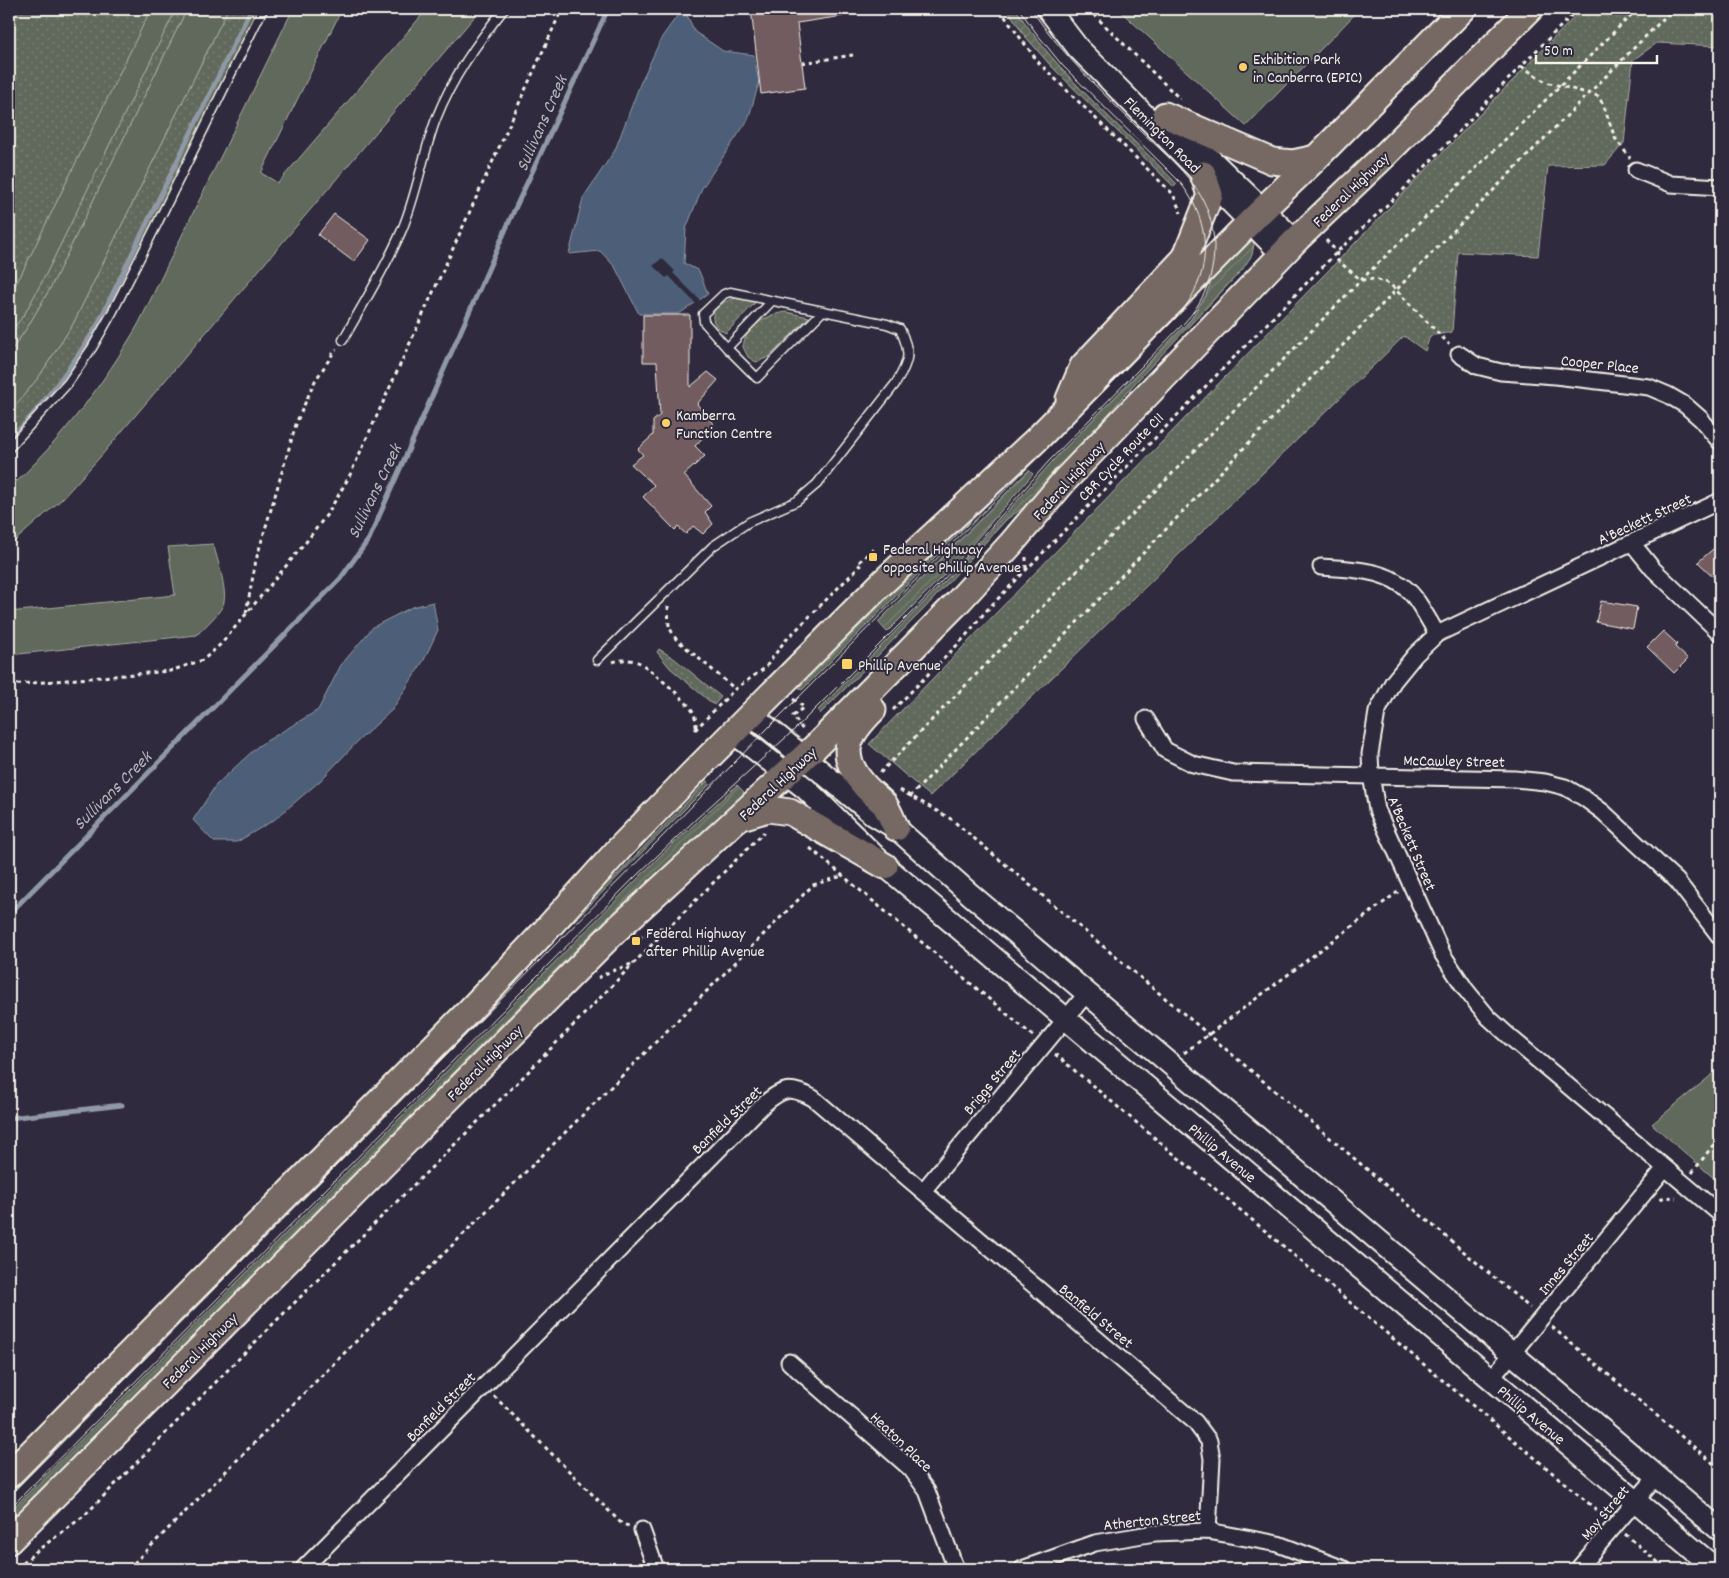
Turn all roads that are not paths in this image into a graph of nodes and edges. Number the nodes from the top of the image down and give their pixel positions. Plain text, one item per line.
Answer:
1 (263, 9) edge
2 (504, 9) edge
3 (1048, 9) edge
4 (1066, 9) edge
5 (1463, 9) edge
6 (1530, 9) edge
7 (1175, 109) junction
8 (1316, 158) junction
9 (1636, 170) road end
10 (1202, 174) junction
11 (1720, 188) edge
12 (1256, 215) junction
13 (1289, 248) junction
14 (772, 301) junction
15 (823, 311) junction
16 (343, 340) road end
17 (727, 348) junction
18 (1459, 354) road end
19 (1063, 413) junction
20 (1720, 442) edge
21 (9, 448) edge
22 (1720, 501) edge
23 (1632, 543) junction
24 (1321, 567) dead end
25 (956, 604) junction
26 (1437, 634) junction
27 (1720, 634) edge
28 (597, 660) dead end
29 (752, 715) junction
30 (1146, 719) dead end
31 (734, 733) junction
32 (795, 766) junction
33 (1371, 775) junction
34 (741, 817) junction
35 (896, 828) junction
36 (885, 866) junction
37 (1720, 937) edge
38 (1087, 993) junction
39 (1066, 1018) junction
40 (1665, 1168) junction
41 (923, 1191) junction
42 (1720, 1214) edge
43 (1512, 1354) junction
44 (789, 1362) dead end
45 (1491, 1379) junction
46 (9, 1475) edge
47 (1657, 1476) junction
48 (1636, 1502) junction
49 (642, 1530) road end
50 (1208, 1530) junction
51 (1720, 1530) edge
52 (9, 1541) edge
53 (1335, 1567) edge
54 (303, 1569) edge
55 (656, 1569) edge
56 (956, 1569) edge
57 (1022, 1569) edge
58 (1578, 1569) edge
59 (1716, 1569) edge

1 - 21 lane
2 - 16 lane
3 - 10 main road, Flemington Road
4 - 7 main road, Flemington Road
5 - 8 highway
6 - 13 highway, Federal Highway
7 - 8 highway
7 - 12 main road, Flemington Road
8 - 12 highway
9 - 11 street
10 - 12 main road, Flemington Road
10 - 19 highway
12 - 13 main road, Flemington Road
12 - 19 highway
13 - 25 highway, Federal Highway
14 - 15 lane
14 - 17 lane
14 - 17 lane
15 - 17 lane
15 - 28 lane
18 - 20 street, Cooper Place
19 - 29 highway
22 - 23 street, A'Beckett Street
23 - 26 street, A'Beckett Street
23 - 27 street
24 - 26 street
25 - 32 highway, Federal Highway
25 - 35 highway
26 - 33 street, A'Beckett Street
29 - 31 highway
29 - 32 main road, Phillip Avenue
30 - 33 street, McCawley Street
31 - 32 main road, Phillip Avenue
31 - 46 highway
32 - 34 highway, Federal Highway
32 - 35 main road, Phillip Avenue
32 - 36 main road, Phillip Avenue
33 - 37 street, McCawley Street
33 - 40 street, A'Beckett Street
34 - 36 highway
34 - 52 highway, Federal Highway
35 - 38 main road, Phillip Avenue
36 - 39 main road, Phillip Avenue
38 - 39 street, Briggs Street
38 - 43 main road, Phillip Avenue
39 - 41 street, Briggs Street
39 - 45 main road, Phillip Avenue
40 - 42 street, A'Beckett Street
40 - 43 street, Innes Street
41 - 50 street, Banfield Street
41 - 54 street, Banfield Street
43 - 45 street, Innes Street
43 - 47 main road, Phillip Avenue
44 - 56 street, Heaton Place
45 - 48 main road, Phillip Avenue
47 - 48 street, May Street
47 - 51 main road, Phillip Avenue
48 - 58 street, May Street
48 - 59 main road, Phillip Avenue
49 - 55 street
50 - 53 street, Atherton Street
50 - 57 street, Atherton Street

